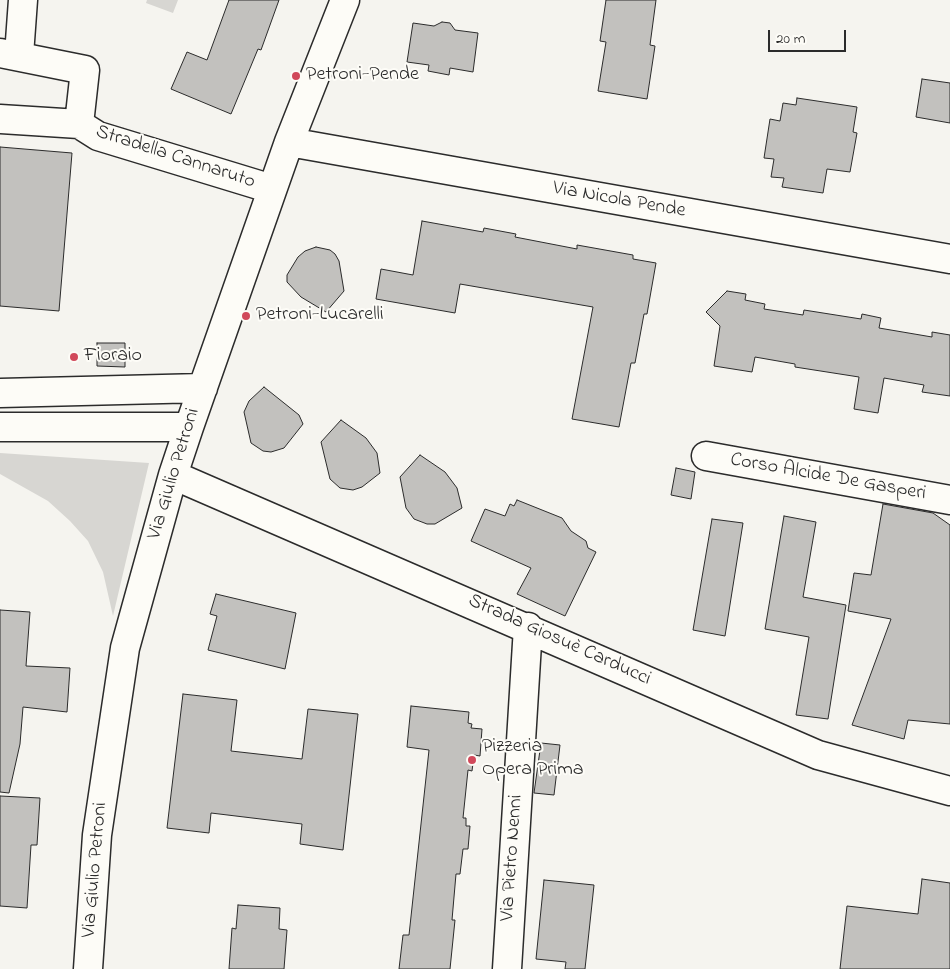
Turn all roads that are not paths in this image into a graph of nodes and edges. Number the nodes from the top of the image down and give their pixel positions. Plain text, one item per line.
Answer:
1 (22, 0) edge
2 (345, 0) edge
3 (9, 54) edge
4 (0, 119) edge
5 (79, 124) junction
6 (289, 142) junction
7 (272, 189) junction
8 (950, 259) edge
9 (203, 388) junction
10 (0, 393) edge
11 (0, 427) edge
12 (189, 427) junction
13 (706, 456) dead end
14 (173, 475) junction
15 (950, 500) edge
16 (528, 628) junction
17 (950, 791) edge
18 (88, 969) edge
19 (507, 969) edge

1 - 3 street
2 - 6 street, Via Giulio Petroni
3 - 5 street, Stradella Cannaruto
4 - 5 street, Stradella Cannaruto
5 - 7 street, Stradella Cannaruto
6 - 7 street, Via Giulio Petroni
6 - 8 street, Via Nicola Pende
7 - 9 street, Via Giulio Petroni
9 - 10 street
9 - 12 street, Via Giulio Petroni
11 - 12 street
12 - 14 street, Via Giulio Petroni
13 - 15 street, Corso Alcide De Gasperi
14 - 16 street, Strada Giosuè Carducci
14 - 18 street, Via Giulio Petroni
16 - 17 street, Strada Giosuè Carducci
16 - 19 street, Via Pietro Nenni

